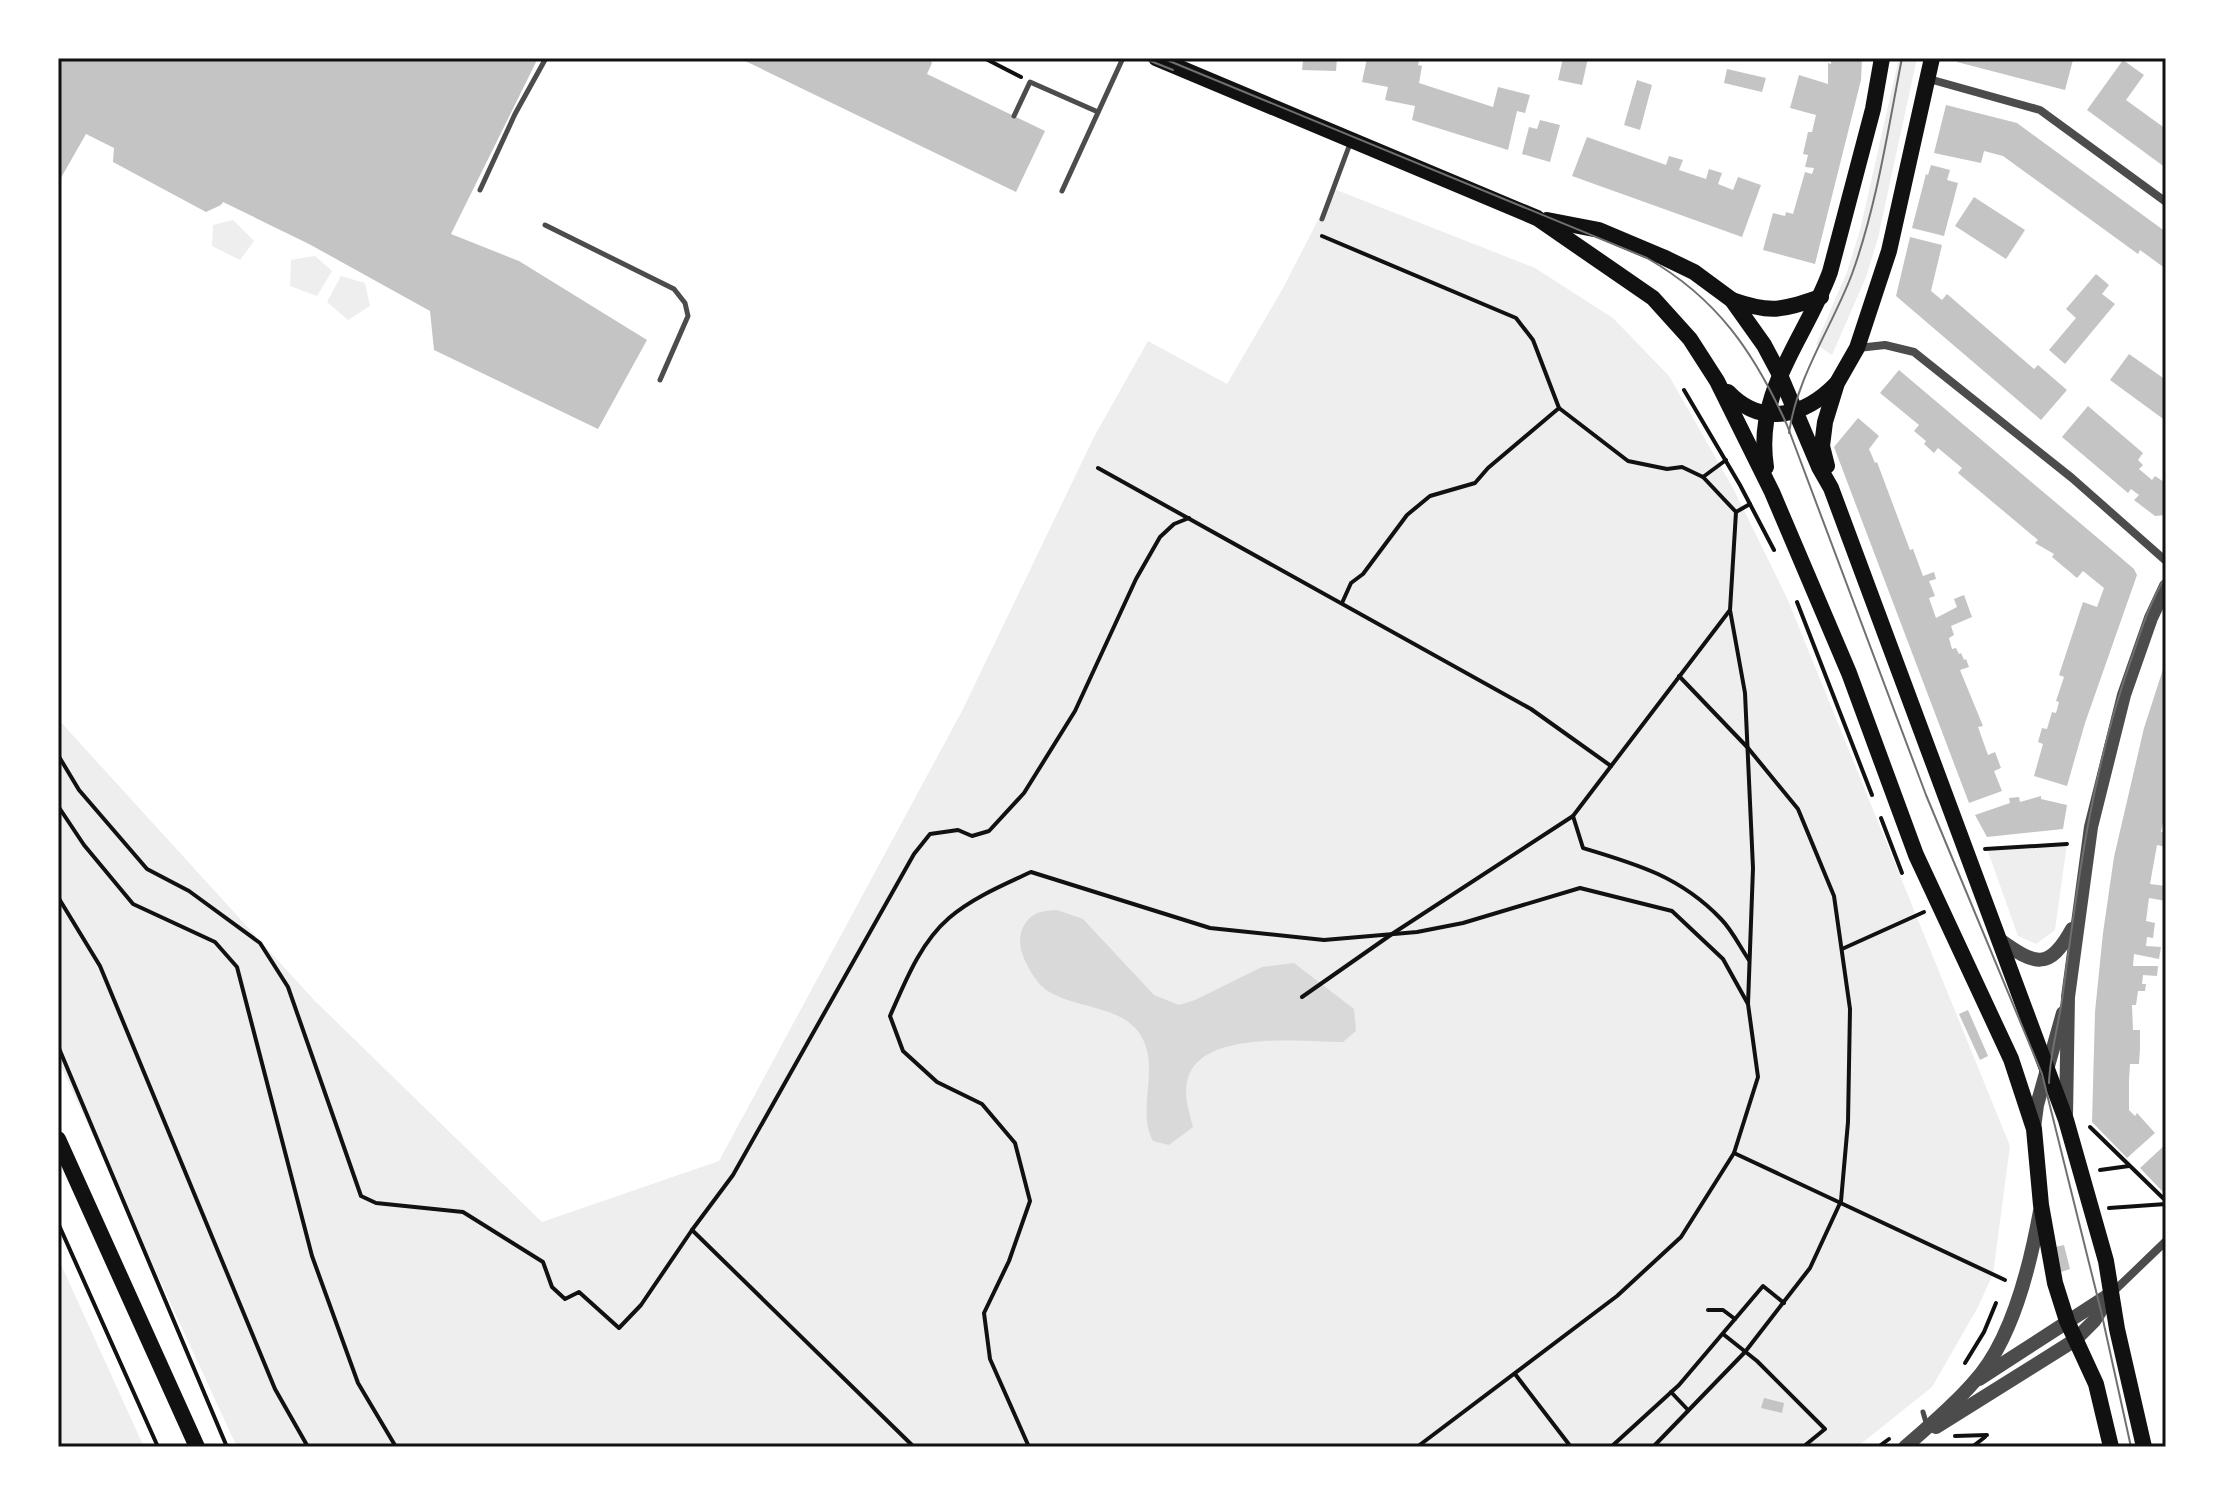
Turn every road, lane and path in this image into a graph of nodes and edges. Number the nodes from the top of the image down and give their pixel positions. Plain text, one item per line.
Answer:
1 (546, 58) edge
2 (984, 58) edge
3 (1123, 58) edge
4 (1156, 58) edge
5 (1882, 58) edge
6 (1932, 58) edge
7 (1929, 79) junction
8 (1030, 82) junction
9 (1098, 112) junction
10 (1014, 116) dead end
11 (1352, 140) junction
12 (480, 190) dead end
13 (1062, 191) dead end
14 (2166, 202) edge
15 (1537, 218) junction
16 (1322, 219) dead end
17 (545, 225) dead end
18 (1322, 236) dead end
19 (1821, 297) junction
20 (1732, 300) junction
21 (1857, 348) junction
22 (1780, 375) junction
23 (660, 380) dead end
24 (1717, 381) junction
25 (1837, 383) junction
26 (1684, 390) dead end
27 (1559, 408) junction
28 (1797, 412) junction
29 (1766, 413) junction
30 (1726, 460) junction
31 (1098, 468) dead end
32 (1703, 477) junction
33 (1769, 484) junction
34 (1831, 488) junction
35 (1736, 512) junction
36 (1189, 518) junction
37 (2166, 561) edge
38 (2166, 586) edge
39 (1342, 603) junction
40 (1730, 610) junction
41 (1679, 676) junction
42 (1748, 748) junction
43 (58, 755) edge
44 (1611, 766) junction
45 (58, 806) edge
46 (1573, 816) junction
47 (2067, 844) dead end
48 (1983, 849) dead end
49 (58, 897) edge
50 (1926, 911) dead end
51 (2076, 921) junction
52 (1392, 934) junction
53 (2000, 940) junction
54 (1842, 949) junction
55 (1750, 962) junction
56 (1302, 997) dead end
57 (2068, 997) junction
58 (1748, 1004) junction
59 (58, 1046) edge
60 (2047, 1069) junction
61 (2066, 1120) junction
62 (2090, 1127) dead end
63 (2034, 1129) junction
64 (58, 1139) edge
65 (1734, 1153) junction
66 (2129, 1166) junction
67 (2097, 1170) dead end
68 (1841, 1201) junction
69 (2166, 1203) edge
70 (2041, 1205) junction
71 (2106, 1208) dead end
72 (58, 1223) edge
73 (692, 1230) junction
74 (2166, 1241) edge
75 (2112, 1292) junction
76 (1784, 1303) junction
77 (1708, 1310) dead end
78 (1735, 1319) junction
79 (2067, 1321) junction
80 (1723, 1334) junction
81 (2075, 1340) junction
82 (1745, 1352) junction
83 (1515, 1374) junction
84 (1958, 1374) dead end
85 (1976, 1381) junction
86 (1671, 1392) junction
87 (1689, 1411) junction
88 (1948, 1441) dead end
89 (1907, 1446) edge
90 (158, 1447) edge
91 (197, 1447) edge
92 (227, 1447) edge
93 (308, 1447) edge
94 (396, 1447) edge
95 (914, 1447) edge
96 (1029, 1447) edge
97 (1417, 1447) edge
98 (1571, 1447) edge
99 (1611, 1447) edge
100 (1653, 1447) edge
101 (1803, 1447) edge
102 (1972, 1447) edge
103 (2111, 1447) edge
104 (2144, 1447) edge

1 - 12 lane
2 - 8 path
3 - 9 lane
4 - 11 main road
5 - 19 main road
6 - 7 main road
7 - 14 street
7 - 21 main road
8 - 9 lane
8 - 10 lane
9 - 13 lane
11 - 15 main road
11 - 16 lane
15 - 20 main road
15 - 24 main road
17 - 23 lane
18 - 27 path
19 - 20 main road
19 - 22 main road
20 - 22 main road
21 - 25 main road
21 - 37 street
22 - 28 main road
22 - 29 main road
24 - 29 main road
24 - 33 main road
25 - 28 main road
25 - 34 main road
26 - 30 path
27 - 32 path
27 - 39 path
28 - 29 main road
28 - 34 main road
29 - 33 main road
30 - 32 path
30 - 35 path
31 - 36 path
32 - 35 path
33 - 63 main road
34 - 53 main road
35 - 40 path
36 - 39 path
36 - 73 path
38 - 51 street
39 - 44 path
40 - 41 path
40 - 42 path
41 - 42 path
41 - 44 path
42 - 54 path
42 - 55 path
43 - 73 path
44 - 46 path
45 - 94 path
46 - 52 path
46 - 55 path
47 - 48 path
49 - 93 path
50 - 54 path
51 - 53 street
51 - 57 street
52 - 56 path
52 - 58 path
52 - 96 path
53 - 60 main road
54 - 68 path
55 - 58 path
57 - 60 street
57 - 61 street
58 - 65 path
59 - 92 path
60 - 61 main road
60 - 63 street
61 - 75 main road
62 - 66 path
63 - 70 main road
64 - 91 main road
65 - 68 path
65 - 83 path
66 - 67 path
66 - 69 path
68 - 76 path
68 - 84 path
69 - 71 path
70 - 79 main road
70 - 85 street
72 - 90 path
73 - 95 path
74 - 75 street
75 - 79 street
75 - 81 street
75 - 104 main road
76 - 78 path
76 - 82 path
77 - 78 path
78 - 80 path
79 - 81 main road
79 - 85 street
80 - 82 path
80 - 86 path
81 - 89 street
81 - 103 main road
82 - 87 path
82 - 101 path
83 - 97 path
83 - 98 path
85 - 89 street
86 - 87 path
86 - 99 path
87 - 100 path
88 - 102 path

